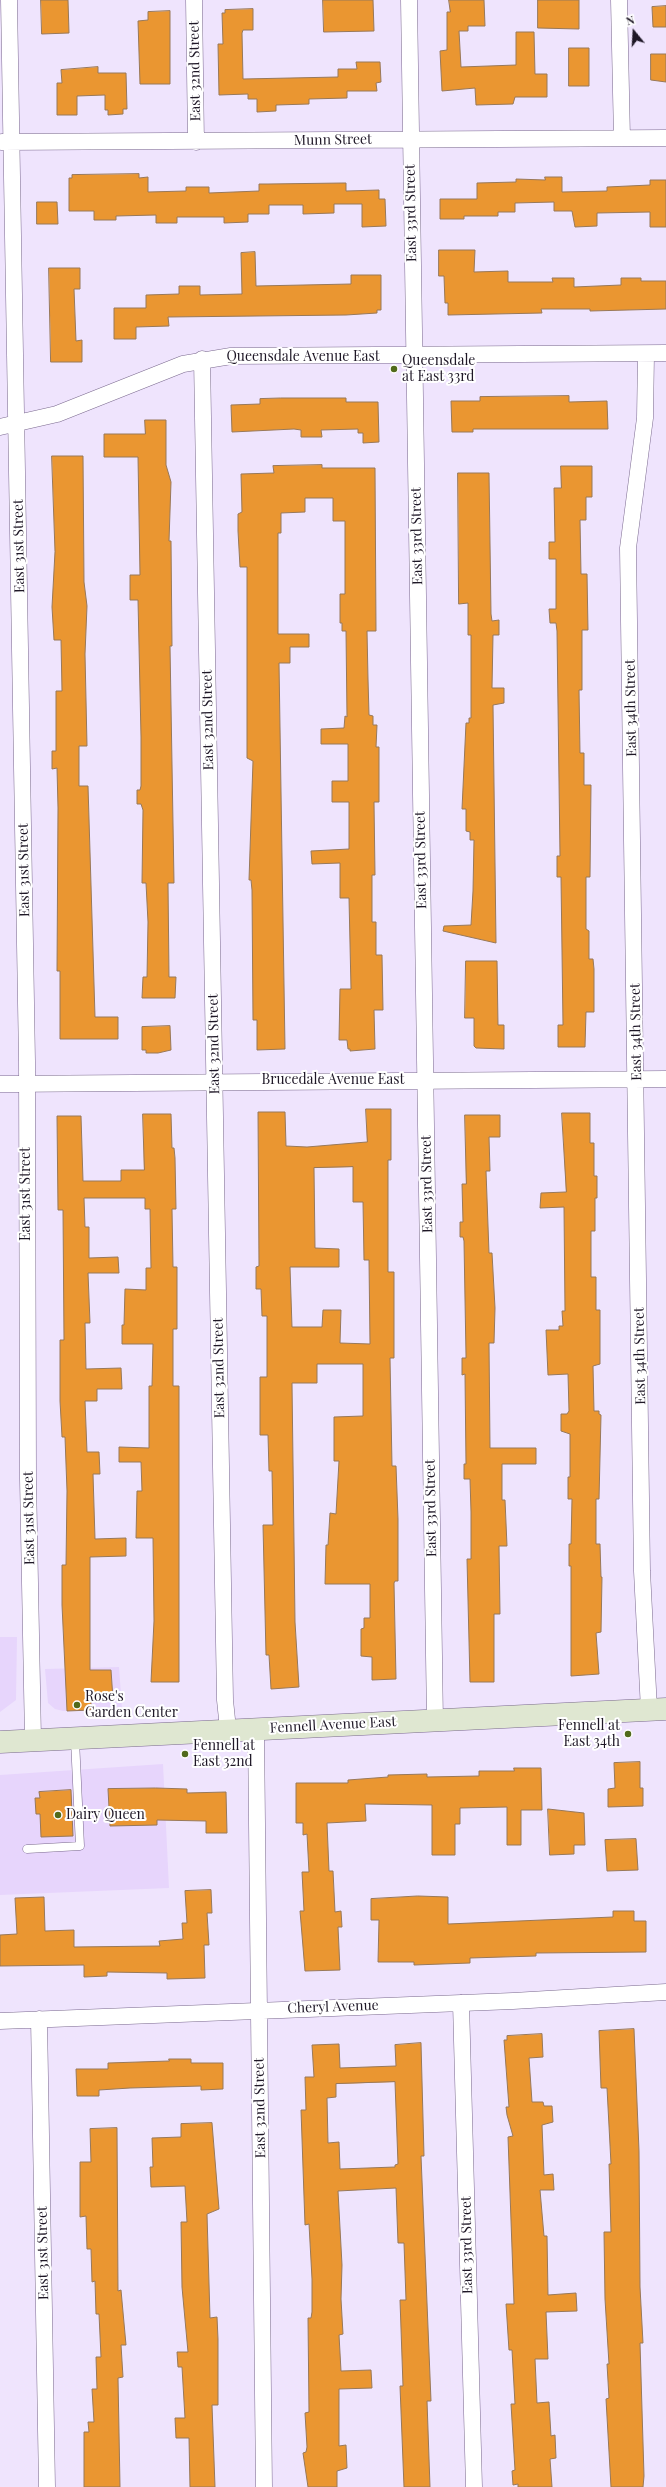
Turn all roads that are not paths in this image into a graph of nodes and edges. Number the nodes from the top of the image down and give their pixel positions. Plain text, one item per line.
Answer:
1 (9, 0) edge
2 (194, 0) edge
3 (409, 0) edge
4 (620, 0) edge
5 (622, 138) junction
6 (666, 138) edge
7 (410, 140) junction
8 (5, 142) edge
9 (196, 142) junction
10 (666, 353) edge
11 (646, 355) junction
12 (414, 356) junction
13 (202, 359) junction
14 (7, 426) edge
15 (637, 1079) junction
16 (666, 1079) edge
17 (426, 1080) junction
18 (214, 1081) junction
19 (0, 1084) edge
20 (26, 1084) junction
21 (657, 1710) edge
22 (435, 1721) junction
23 (228, 1729) junction
24 (256, 1729) junction
25 (75, 1737) junction
26 (33, 1739) junction
27 (0, 1742) edge
28 (27, 1849) dead end
29 (666, 1992) edge
30 (461, 2003) junction
31 (258, 2010) junction
32 (39, 2019) junction
33 (0, 2021) edge
34 (47, 2487) edge
35 (264, 2487) edge
36 (474, 2487) edge

1 - 8 street, East 31st Street
2 - 9 street, East 32nd Street
3 - 7 street, East 33rd Street
4 - 5 street
5 - 6 street, Munn Street
5 - 7 street, Munn Street
7 - 9 street, Munn Street
7 - 12 street, East 33rd Street
8 - 9 street, Munn Street
8 - 14 street, East 31st Street
10 - 11 street, Queensdale Avenue East
11 - 12 street, Queensdale Avenue East
11 - 15 street, East 34th Street
12 - 13 street, Queensdale Avenue East
12 - 17 street, East 33rd Street
13 - 14 street, Queensdale Avenue East
13 - 18 street, East 32nd Street
14 - 20 street, East 31st Street
15 - 16 street, Brucedale Avenue East
15 - 17 street, Brucedale Avenue East
15 - 21 street, East 34th Street
17 - 18 street, Brucedale Avenue East
17 - 22 street, East 33rd Street
18 - 20 street, Brucedale Avenue East
18 - 23 street, East 32nd Street
19 - 20 street, Brucedale Avenue East
20 - 26 street, East 31st Street
21 - 22 main road, Fennell Avenue East
22 - 24 main road, Fennell Avenue East
23 - 24 main road, Fennell Avenue East
23 - 25 main road, Fennell Avenue East
24 - 31 street, East 32nd Street
25 - 26 main road, Fennell Avenue East
25 - 28 lane
26 - 27 main road, Fennell Avenue East
29 - 30 street, Cheryl Avenue
30 - 31 street, Cheryl Avenue
30 - 36 street, East 33rd Street
31 - 32 street, Cheryl Avenue
31 - 35 street, East 32nd Street
32 - 33 street, Cheryl Avenue
32 - 34 street, East 31st Street

